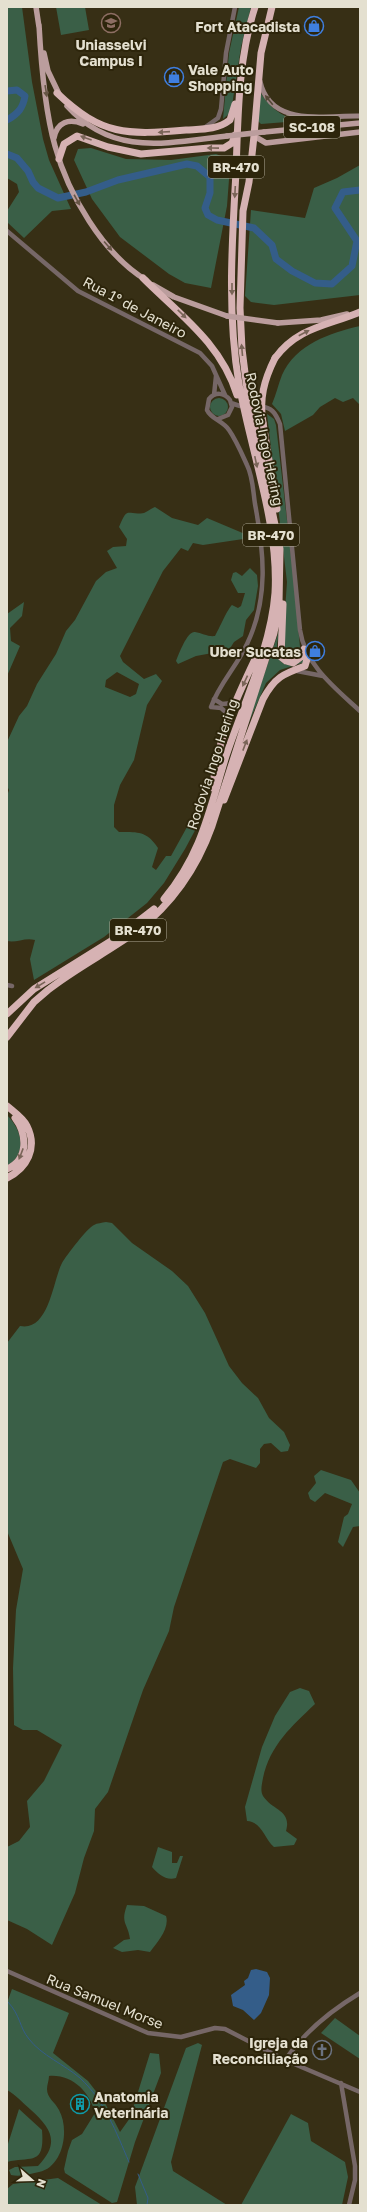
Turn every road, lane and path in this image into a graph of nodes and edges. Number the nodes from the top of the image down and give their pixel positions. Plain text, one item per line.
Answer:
1 (36, 7) edge
2 (235, 7) edge
3 (255, 7) edge
4 (272, 7) edge
5 (39, 25) junction
6 (241, 77) junction
7 (258, 77) junction
8 (57, 93) junction
9 (360, 116) edge
10 (360, 123) edge
11 (238, 125) junction
12 (87, 126) junction
13 (203, 129) junction
14 (360, 132) edge
15 (254, 136) junction
16 (54, 142) junction
17 (59, 159) junction
18 (7, 231) edge
19 (143, 278) junction
20 (360, 311) edge
21 (215, 372) junction
22 (214, 395) junction
23 (225, 395) junction
24 (231, 403) junction
25 (258, 405) dead end
26 (231, 410) junction
27 (228, 415) junction
28 (218, 419) junction
29 (246, 424) junction
30 (229, 430) junction
31 (280, 549) junction
32 (280, 562) junction
33 (263, 647) junction
34 (306, 653) junction
35 (293, 670) junction
36 (324, 676) junction
37 (214, 699) junction
38 (233, 703) junction
39 (360, 711) edge
40 (229, 716) junction
41 (212, 803) junction
42 (205, 847) junction
43 (22, 998) junction
44 (7, 1008) edge
45 (7, 1014) edge
46 (7, 1037) edge
47 (7, 1106) edge
48 (7, 1111) edge
49 (7, 1169) edge
50 (7, 1178) edge
51 (7, 1971) edge
52 (360, 1993) edge
53 (285, 2060) junction
54 (341, 2083) junction
55 (360, 2092) edge
56 (349, 2205) edge

1 - 5 main road
2 - 13 street
3 - 6 highway, Rodovia Ingo Hering / BR-470
4 - 7 highway, Rodovia Ingo Hering
5 - 8 main road
5 -> 16 main road
6 - 11 highway, Rodovia Ingo Hering / BR-470
6 - 13 highway
9 -> 7 main road
7 - 15 highway, Rodovia Ingo Hering
8 - 12 main road
13 -> 8 highway
10 - 12 main road, SC-108, bridge
11 -> 17 highway
11 -> 29 highway, Rodovia Ingo Hering / BR-470
12 - 16 main road
14 - 15 main road
31 -> 15 highway, Rodovia Ingo Hering / BR-470
16 - 17 main road
17 -> 19 main road
18 - 21 street, Rua 1º de Janeiro
19 - 20 main road, bridge
19 -> 29 highway
31 -> 20 highway, bridge
21 - 22 street
21 - 23 street, Rua 1º de Janeiro
22 - 23 street
22 - 28 street
23 - 24 street
24 - 26 street
24 - 26 street
25 - 34 street
26 - 27 street
27 - 28 street
27 - 30 street
28 - 30 street
29 -> 33 highway, Rodovia Ingo Hering / BR-470
30 - 37 street
31 - 32 highway, Rodovia Ingo Hering / BR-470
32 - 34 highway
32 - 42 highway, Rodovia Ingo Hering / BR-470
33 -> 38 highway
33 - 41 highway, Rodovia Ingo Hering / BR-470
34 - 35 highway
34 - 36 street
35 - 36 street
42 -> 35 highway
36 - 39 street
37 - 38 street
37 - 40 street
38 - 40 highway
40 - 41 highway
41 -> 43 highway, Rodovia Ingo Hering / BR-470
42 - 46 highway, Rodovia Ingo Hering / BR-470
43 - 44 highway
43 - 45 highway, Rodovia Ingo Hering / BR-470
47 - 50 highway
48 -> 49 highway
51 - 53 street, Rua Samuel Morse
52 - 53 street
53 - 54 street, Rua Samuel Morse
54 - 55 street, Rua Samuel Morse
54 - 56 street

